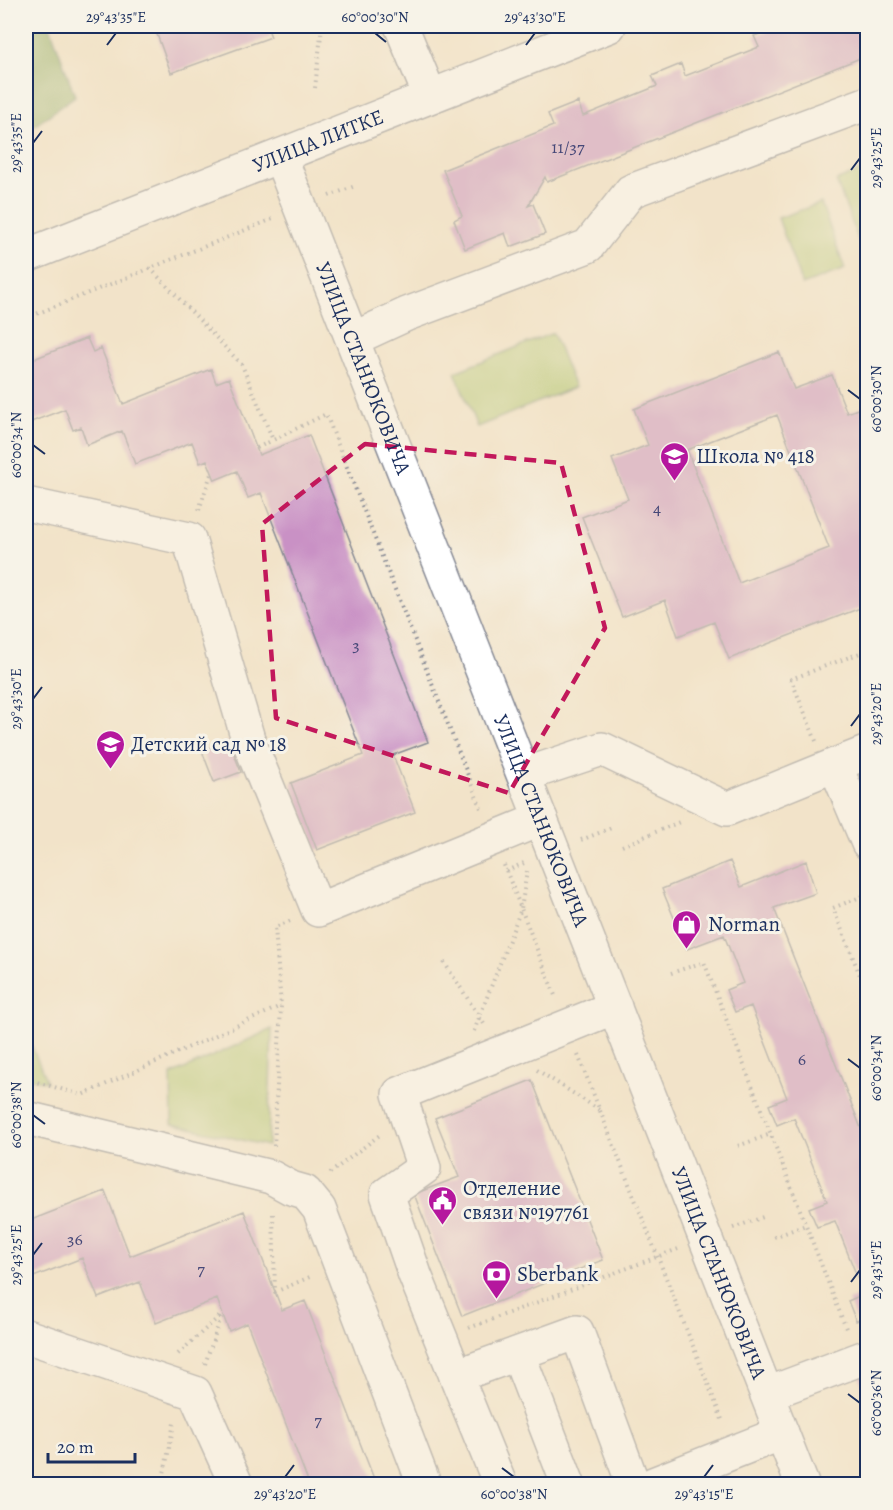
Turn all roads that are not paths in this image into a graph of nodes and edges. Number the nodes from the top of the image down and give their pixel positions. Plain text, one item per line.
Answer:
1 (401, 26) edge
2 (609, 26) edge
3 (430, 96) junction
4 (867, 103) edge
5 (280, 156) junction
6 (26, 256) edge
7 (352, 339) junction
8 (26, 504) edge
9 (867, 752) edge
10 (831, 767) junction
11 (524, 775) junction
12 (541, 819) junction
13 (867, 843) edge
14 (615, 1007) junction
15 (26, 1118) edge
16 (26, 1336) edge
17 (518, 1354) junction
18 (863, 1358) edge
19 (456, 1376) junction
20 (767, 1394) junction
21 (782, 1433) junction
22 (236, 1485) edge
23 (424, 1485) edge
24 (500, 1485) edge
25 (568, 1485) edge
26 (633, 1485) edge
27 (654, 1485) edge
28 (802, 1485) edge

1 - 3 street
2 - 3 street, УЛИЦА ЛИТКЕ
3 - 5 street, УЛИЦА ЛИТКЕ
4 - 7 street
5 - 6 street, УЛИЦА ЛИТКЕ
5 - 7 street, УЛИЦА СТАНЮКОВИЧА
7 - 11 street, УЛИЦА СТАНЮКОВИЧА
8 - 12 street
9 - 10 street
10 - 11 street
10 - 13 street
11 - 12 street, УЛИЦА СТАНЮКОВИЧА
12 - 14 street, УЛИЦА СТАНЮКОВИЧА
14 - 19 street
14 - 20 street, УЛИЦА СТАНЮКОВИЧА
15 - 23 street
16 - 22 street
17 - 19 street
17 - 25 street
17 - 26 street
18 - 20 street
19 - 24 street
20 - 21 street, УЛИЦА СТАНЮКОВИЧА
21 - 27 street
21 - 28 street, УЛИЦА СТАНЮКОВИЧА

